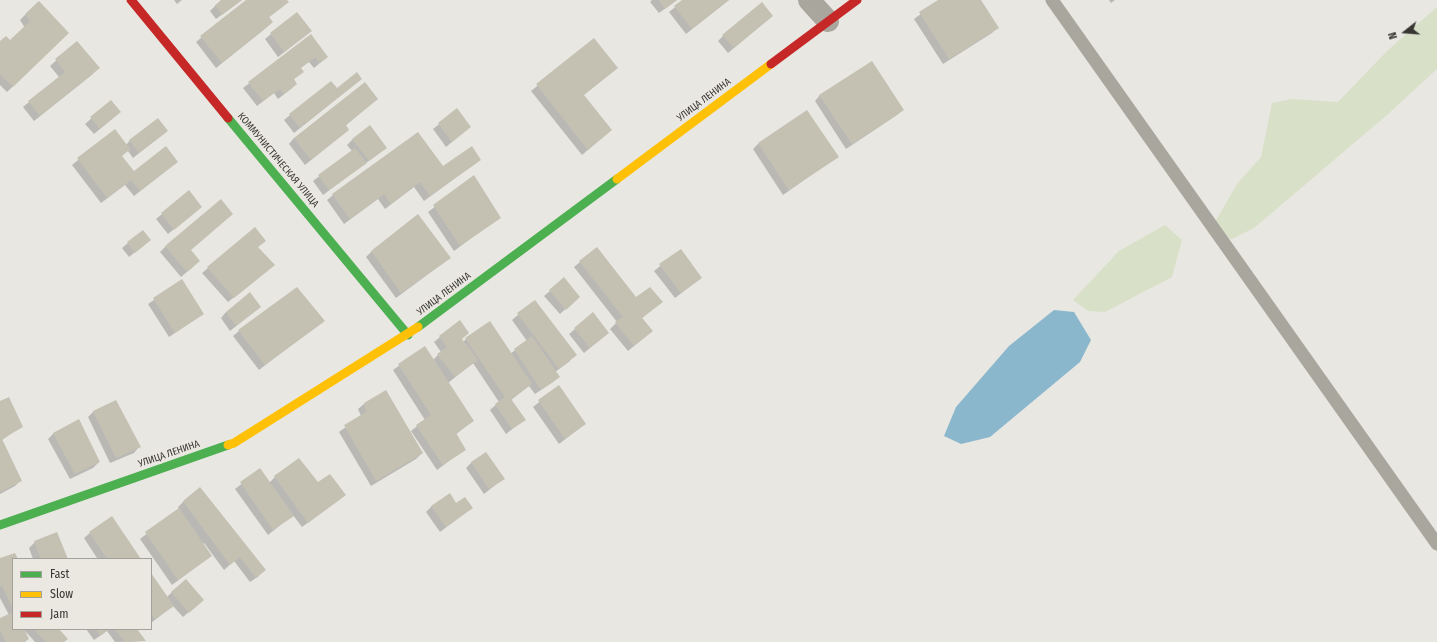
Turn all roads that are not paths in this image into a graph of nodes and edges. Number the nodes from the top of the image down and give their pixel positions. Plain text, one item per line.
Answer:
1 (131, 0) edge
2 (809, 0) edge
3 (857, 0) edge
4 (1052, 0) edge
5 (828, 21) junction
6 (408, 335) junction
7 (0, 525) edge
8 (1437, 544) edge

1 - 6 street, КОММУНИСТИЧЕСКАЯ УЛИЦА
2 - 5 street
3 - 5 street, УЛИЦА ЛЕНИНА
4 - 8 lane
5 - 6 street, УЛИЦА ЛЕНИНА
6 - 7 street, УЛИЦА ЛЕНИНА

